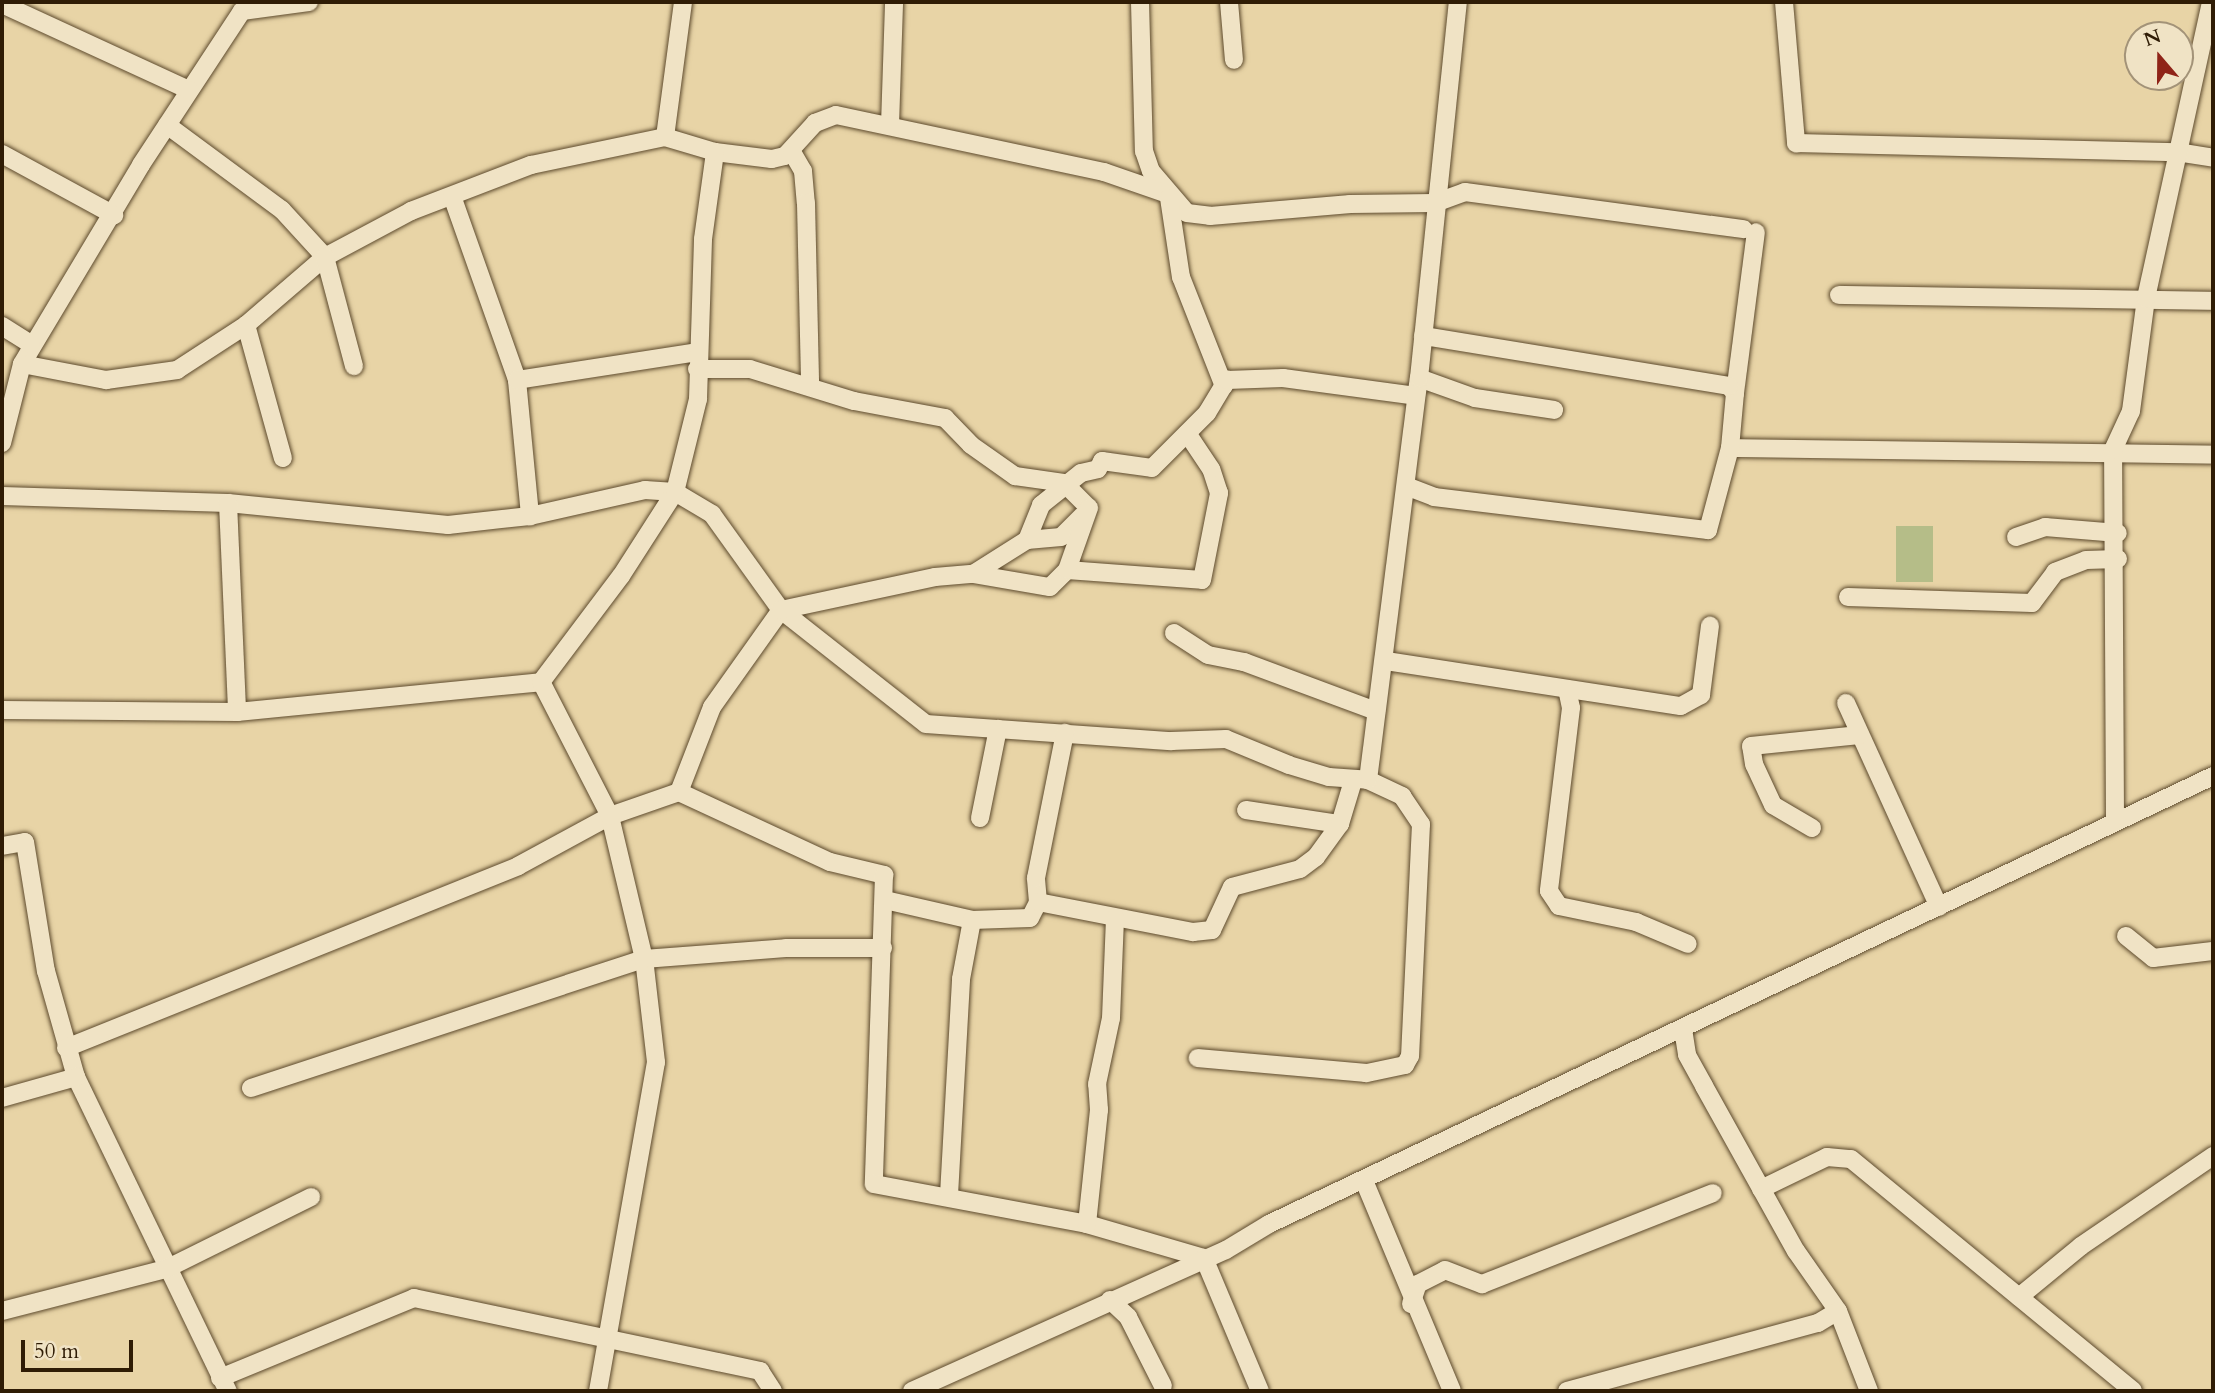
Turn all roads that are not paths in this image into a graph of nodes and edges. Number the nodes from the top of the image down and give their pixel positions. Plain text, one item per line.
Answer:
1 (309, 2) edge
2 (683, 2) edge
3 (894, 2) edge
4 (1140, 2) edge
5 (1229, 2) edge
6 (1458, 2) edge
7 (1784, 2) edge
8 (2211, 2) edge
9 (2, 4) edge
10 (1234, 60) dead end
11 (189, 90) junction
12 (167, 125) junction
13 (890, 125) junction
14 (665, 137) junction
15 (715, 152) junction
16 (792, 152) junction
17 (2177, 152) junction
18 (2, 154) edge
19 (2213, 158) edge
20 (1168, 194) junction
21 (452, 196) junction
22 (1435, 203) junction
23 (114, 215) junction
24 (325, 257) junction
25 (1839, 295) dead end
26 (2146, 298) junction
27 (2213, 301) edge
28 (2, 326) edge
29 (246, 326) junction
30 (1423, 336) junction
31 (31, 344) junction
32 (698, 361) junction
33 (22, 364) junction
34 (354, 366) dead end
35 (517, 380) junction
36 (810, 385) junction
37 (1224, 386) junction
38 (1418, 387) junction
39 (1735, 393) junction
40 (1554, 410) dead end
41 (1187, 433) junction
42 (2, 443) edge
43 (1730, 449) junction
44 (2113, 450) junction
45 (2213, 455) edge
46 (283, 458) dead end
47 (1064, 483) junction
48 (1406, 486) junction
49 (675, 492) junction
50 (2, 496) edge
51 (228, 503) junction
52 (1089, 508) junction
53 (530, 516) junction
54 (2118, 533) junction
55 (2016, 537) dead end
56 (1027, 540) junction
57 (2118, 559) junction
58 (1067, 570) junction
59 (973, 574) junction
60 (1849, 597) dead end
61 (781, 610) junction
62 (1710, 626) dead end
63 (1174, 633) dead end
64 (1386, 661) junction
65 (541, 682) junction
66 (1567, 690) junction
67 (1846, 703) dead end
68 (2, 710) edge
69 (1376, 711) junction
70 (237, 712) junction
71 (998, 729) junction
72 (1065, 733) junction
73 (1859, 735) junction
74 (2213, 776) edge
75 (1360, 780) junction
76 (679, 792) junction
77 (1246, 810) dead end
78 (610, 816) junction
79 (980, 818) dead end
80 (2115, 819) junction
81 (1340, 824) junction
82 (1812, 828) dead end
83 (2, 846) edge
84 (885, 900) junction
85 (1038, 902) junction
86 (1939, 907) junction
87 (1115, 918) junction
88 (972, 920) junction
89 (2126, 936) dead end
90 (1688, 944) dead end
91 (883, 948) junction
92 (2213, 951) edge
93 (644, 959) junction
94 (1683, 1029) junction
95 (66, 1048) junction
96 (1198, 1058) dead end
97 (76, 1077) junction
98 (251, 1088) dead end
99 (2, 1098) edge
100 (2213, 1156) edge
101 (1365, 1183) junction
102 (1761, 1189) junction
103 (1713, 1193) dead end
104 (949, 1195) junction
105 (311, 1197) dead end
106 (1087, 1224) junction
107 (1204, 1258) junction
108 (166, 1269) junction
109 (2019, 1297) junction
110 (1110, 1300) junction
111 (1411, 1304) junction
112 (2, 1311) edge
113 (1838, 1311) junction
114 (605, 1342) junction
115 (224, 1384) edge
116 (1163, 1386) dead end
117 (598, 1391) edge
118 (773, 1391) edge
119 (912, 1391) edge
120 (1260, 1391) edge
121 (1452, 1391) edge
122 (1567, 1391) edge
123 (1869, 1391) edge
124 (2133, 1391) edge

1 - 11 street
2 - 14 street
3 - 13 street
4 - 20 street
5 - 10 street
6 - 22 street
7 - 17 street
8 - 17 street
9 - 11 street
11 - 12 street
12 - 23 street
12 - 24 street
13 - 16 street
13 - 20 street
14 - 15 street
14 - 21 street
15 - 16 street
15 - 32 street
16 - 36 street
17 - 19 street
17 - 26 street
18 - 23 street
20 - 22 street
20 - 37 street
21 - 24 street
21 - 35 street
22 - 30 street
22 - 39 street
23 - 31 street
24 - 29 street
24 - 34 street
25 - 26 street
26 - 27 street
26 - 44 street
28 - 31 street
29 - 33 street
29 - 46 street
30 - 38 street
30 - 39 street
31 - 33 street
32 - 35 street
32 - 36 street
32 - 49 street
33 - 42 street
35 - 53 street
36 - 47 street
37 - 38 street
37 - 41 street
38 - 40 street
38 - 48 street
39 - 43 street
41 - 47 street
41 - 58 street
43 - 44 street
43 - 48 street
44 - 45 street
44 - 54 street
47 - 52 street
47 - 56 street
48 - 64 street
49 - 53 street
49 - 61 street
49 - 65 street
50 - 51 street
51 - 53 street
51 - 70 street
52 - 56 street
52 - 58 street
54 - 55 street
54 - 57 street
56 - 59 street
57 - 60 street
57 - 80 street
58 - 59 street
59 - 61 street
61 - 71 street
61 - 76 street
62 - 66 street
63 - 69 street
64 - 66 street
64 - 69 street
65 - 70 street
65 - 78 street
66 - 90 street
67 - 73 street
68 - 70 street
69 - 75 street
71 - 72 street
71 - 79 street
72 - 75 street
72 - 85 street
73 - 82 street
73 - 86 street
74 - 80 street
75 - 81 street
75 - 96 street
76 - 78 street
76 - 84 street
77 - 81 street
78 - 93 street
78 - 95 street
80 - 86 street
81 - 87 street
83 - 95 street
84 - 88 street
84 - 91 street
85 - 87 street
85 - 88 street
86 - 94 street
87 - 106 street
88 - 104 street
89 - 92 street
91 - 93 street
91 - 104 street
93 - 98 street
93 - 114 street
94 - 101 street
94 - 102 street
95 - 97 street
97 - 99 street
97 - 108 street
100 - 109 street
101 - 107 street
101 - 111 street
102 - 109 street
102 - 113 street
103 - 111 street
104 - 106 street
105 - 108 street
106 - 107 street
107 - 110 street
107 - 120 street
108 - 112 street
108 - 115 street
109 - 124 street
110 - 116 street
110 - 119 street
111 - 121 street
113 - 122 street
113 - 123 street
114 - 115 street
114 - 117 street
114 - 118 street

